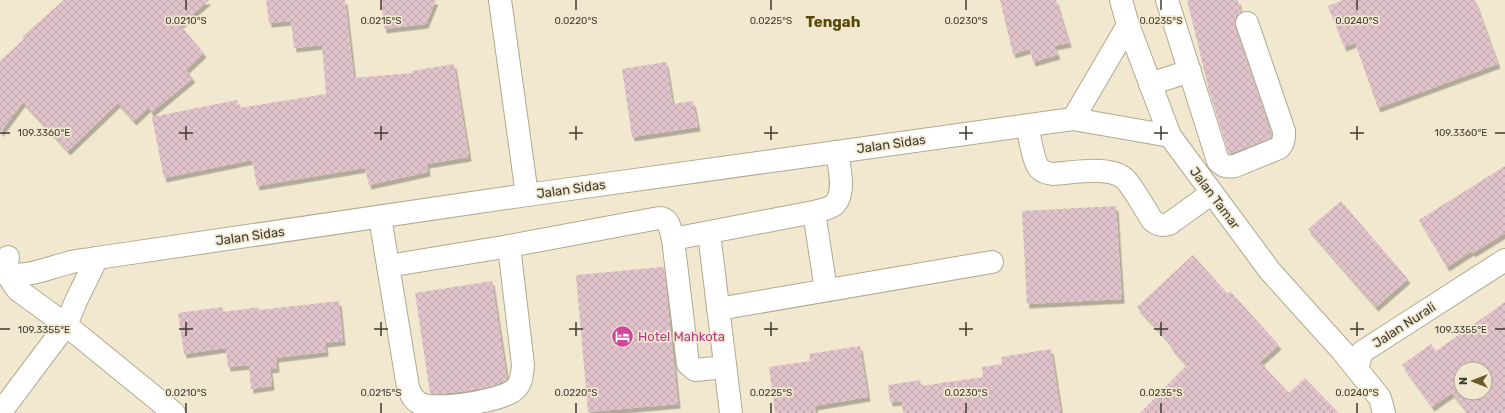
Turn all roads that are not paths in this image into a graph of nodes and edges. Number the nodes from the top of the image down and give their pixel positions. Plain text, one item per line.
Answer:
1 (500, 0) edge
2 (1121, 0) edge
3 (1167, 0) edge
4 (1247, 23) dead end
5 (1128, 25) junction
6 (1190, 71) junction
7 (1150, 84) junction
8 (1073, 119) junction
9 (1027, 126) junction
10 (1170, 136) junction
11 (837, 152) junction
12 (1212, 193) junction
13 (527, 195) junction
14 (814, 212) junction
15 (380, 217) junction
16 (709, 232) junction
17 (673, 239) junction
18 (509, 246) junction
19 (96, 258) junction
20 (1505, 260) edge
21 (992, 262) dead end
22 (4, 264) edge
23 (388, 266) junction
24 (826, 290) junction
25 (718, 309) junction
26 (66, 325) junction
27 (725, 367) junction
28 (1357, 368) junction
29 (464, 409) edge
30 (0, 413) edge
31 (174, 413) edge
32 (731, 413) edge
33 (1384, 413) edge

1 - 13 street
2 - 5 street, Jalan Tamar
3 - 6 street
4 - 6 street
5 - 7 street, Jalan Tamar
5 - 8 street
6 - 7 street
7 - 10 street, Jalan Tamar
8 - 9 street, Jalan Sidas
8 - 10 street, Jalan Sidas
9 - 11 street, Jalan Sidas
9 - 12 street
10 - 12 street, Jalan Tamar
11 - 13 street, Jalan Sidas
11 - 14 street
12 - 28 street, Jalan Tamar
13 - 15 street, Jalan Sidas
14 - 16 street
14 - 24 street
15 - 19 street, Jalan Sidas
15 - 23 street
16 - 17 street
16 - 25 street
17 - 18 street
17 - 27 street
18 - 23 street
18 - 29 street
19 - 22 street, Jalan Sidas
19 - 26 street
20 - 28 street, Jalan Nurali
21 - 24 street
22 - 26 street
23 - 29 street
24 - 25 street
25 - 27 street
26 - 30 street
26 - 31 street
27 - 32 street
28 - 33 street

